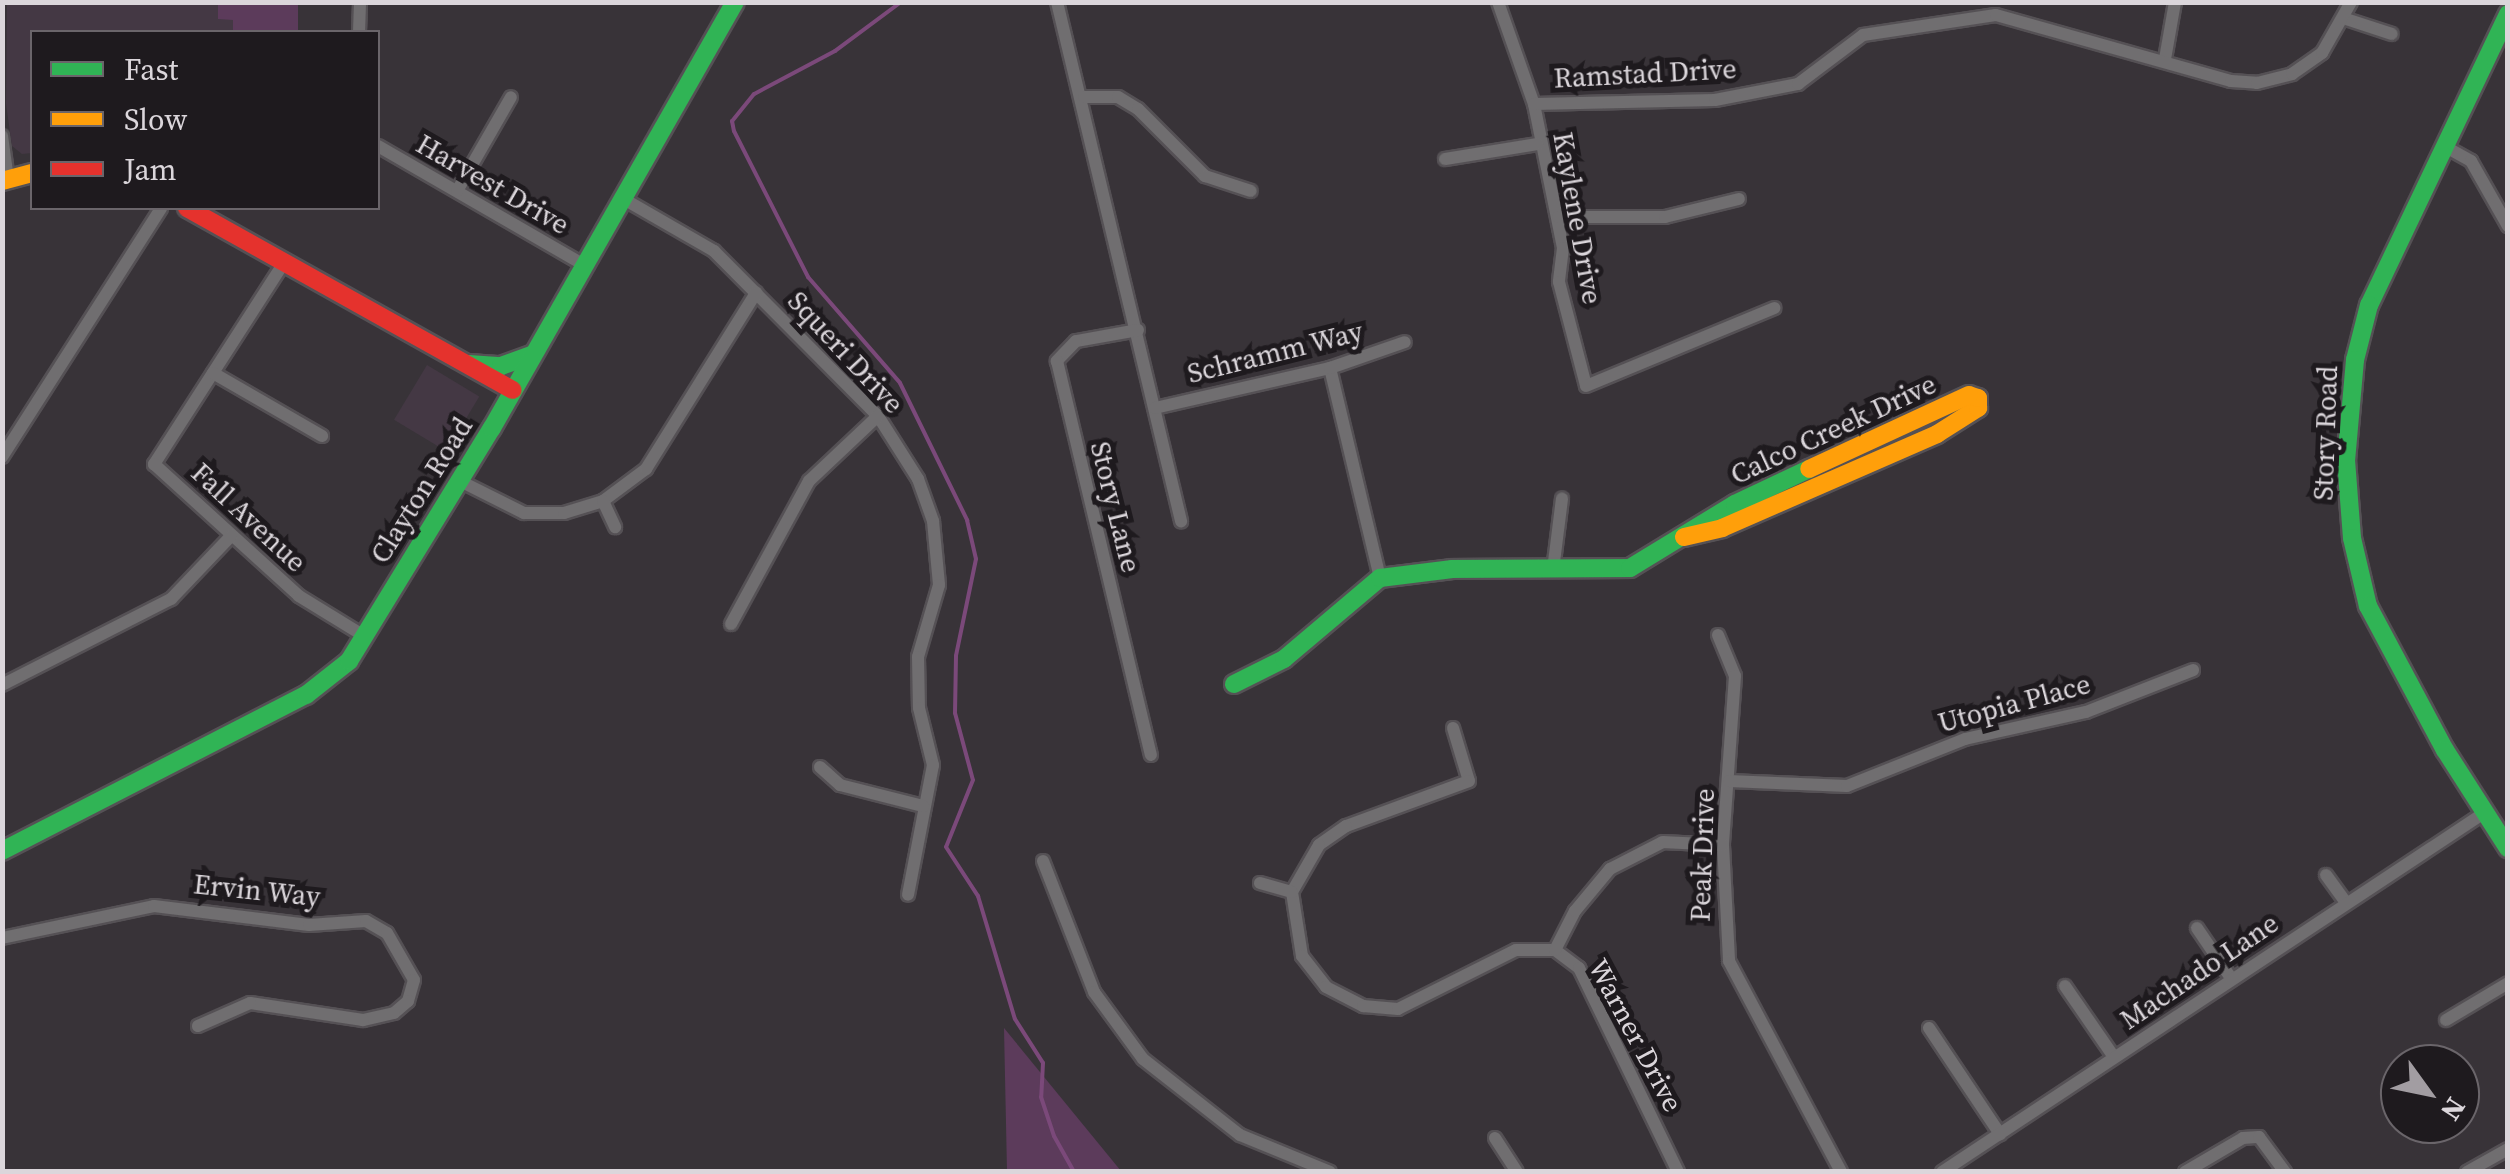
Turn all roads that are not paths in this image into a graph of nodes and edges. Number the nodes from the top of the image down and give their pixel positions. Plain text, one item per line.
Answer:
1 (360, 2) edge
2 (735, 2) edge
3 (1057, 2) edge
4 (1498, 2) edge
5 (2175, 2) edge
6 (2351, 2) edge
7 (1996, 9) edge
8 (2508, 14) edge
9 (2346, 18) junction
10 (359, 30) edge
11 (2392, 34) dead end
12 (2165, 59) junction
13 (511, 97) dead end
14 (1084, 97) junction
15 (1534, 104) junction
16 (2, 136) edge
17 (1538, 144) junction
18 (2444, 146) junction
19 (380, 147) edge
20 (1445, 159) dead end
21 (6, 180) edge
22 (458, 191) junction
23 (1251, 191) dead end
24 (622, 198) junction
25 (1739, 199) dead end
26 (159, 210) edge
27 (191, 210) edge
28 (1558, 217) junction
29 (2508, 226) edge
30 (285, 261) junction
31 (584, 264) junction
32 (756, 293) junction
33 (1774, 308) dead end
34 (1138, 330) junction
35 (1406, 342) dead end
36 (532, 355) junction
37 (468, 364) junction
38 (1330, 368) junction
39 (213, 373) junction
40 (514, 390) junction
41 (1156, 408) junction
42 (878, 416) junction
43 (322, 436) dead end
44 (2, 457) edge
45 (458, 480) junction
46 (1562, 499) dead end
47 (603, 502) junction
48 (1181, 521) dead end
49 (616, 526) dead end
50 (231, 536) junction
51 (1684, 537) junction
52 (1553, 570) junction
53 (1380, 578) junction
54 (731, 624) dead end
55 (1718, 635) dead end
56 (364, 636) junction
57 (2193, 670) dead end
58 (1234, 684) dead end
59 (2, 685) edge
60 (1453, 728) dead end
61 (1151, 755) dead end
62 (820, 767) dead end
63 (1729, 782) junction
64 (923, 806) junction
65 (2484, 813) junction
66 (2506, 840) edge
67 (1723, 845) junction
68 (2, 851) edge
69 (1043, 861) dead end
70 (2326, 876) dead end
71 (1260, 883) dead end
72 (1292, 892) junction
73 (908, 895) dead end
74 (2346, 903) junction
75 (2197, 928) dead end
76 (2, 938) edge
77 (1555, 950) junction
78 (2231, 978) junction
79 (2508, 983) edge
80 (2065, 986) dead end
81 (2446, 1020) dead end
82 (198, 1026) dead end
83 (1930, 1028) dead end
84 (2114, 1057) junction
85 (2000, 1134) junction
86 (1495, 1138) dead end
87 (2508, 1149) edge
88 (1964, 1165) edge
89 (1678, 1171) edge
90 (1330, 1172) edge
91 (1517, 1172) edge
92 (1841, 1172) edge
93 (1942, 1172) edge
94 (2185, 1172) edge
95 (2285, 1172) edge
96 (2468, 1172) edge

1 - 10 street
2 - 24 street, Clayton Road
3 - 14 street
4 - 15 street, Kaylene Drive
5 - 12 street
6 - 9 street, Ramstad Drive
7 - 12 street, Ramstad Drive
7 - 15 street, Ramstad Drive
8 - 18 street, Story Road
9 - 11 street
9 - 12 street, Ramstad Drive
13 - 22 street
14 - 23 street
14 - 34 street
15 - 17 street, Kaylene Drive
16 - 21 street
17 - 20 street
17 - 28 street, Kaylene Drive
18 - 29 street
18 - 65 street, Story Road
19 - 22 street, Harvest Drive
22 - 31 street, Harvest Drive
24 - 31 street, Clayton Road
24 - 32 street, Squeri Drive
25 - 28 street
26 - 44 street
27 - 30 street
28 - 33 street, Kaylene Drive
30 - 37 street
30 - 39 street, Fall Avenue
31 - 36 street, Clayton Road
32 - 42 street, Squeri Drive
32 - 47 street
34 - 41 street
34 - 61 street, Story Lane
35 - 38 street, Schramm Way
36 - 37 street
36 - 40 street, Clayton Road
37 - 40 street
38 - 41 street, Schramm Way
38 - 53 street
39 - 43 street
39 - 50 street, Fall Avenue
40 - 45 street, Clayton Road
41 - 48 street
42 - 54 street
42 - 64 street, Squeri Drive
45 - 47 street
45 - 56 street, Clayton Road
46 - 52 street
47 - 49 street
50 - 56 street, Fall Avenue
50 - 59 street
51 - 51 street, Calco Creek Drive
51 - 52 street, Calco Creek Drive
52 - 53 street, Calco Creek Drive
53 - 58 street
55 - 63 street, Peak Drive
56 - 68 street, Clayton Road
57 - 63 street, Utopia Place
60 - 72 street
62 - 64 street
63 - 67 street, Peak Drive
64 - 73 street, Squeri Drive
65 - 66 street, Story Road
65 - 74 street, Machado Lane
67 - 77 street
67 - 92 street, Peak Drive
69 - 90 street
70 - 74 street
71 - 72 street
72 - 77 street, Warner Drive
74 - 78 street, Machado Lane
75 - 78 street
76 - 82 street, Ervin Way
77 - 89 street, Warner Drive
78 - 84 street, Machado Lane
79 - 81 street
80 - 84 street
83 - 85 street
84 - 85 street, Machado Lane
85 - 88 street, Machado Lane
86 - 91 street
87 - 96 street
88 - 93 street, Machado Lane
94 - 95 street

